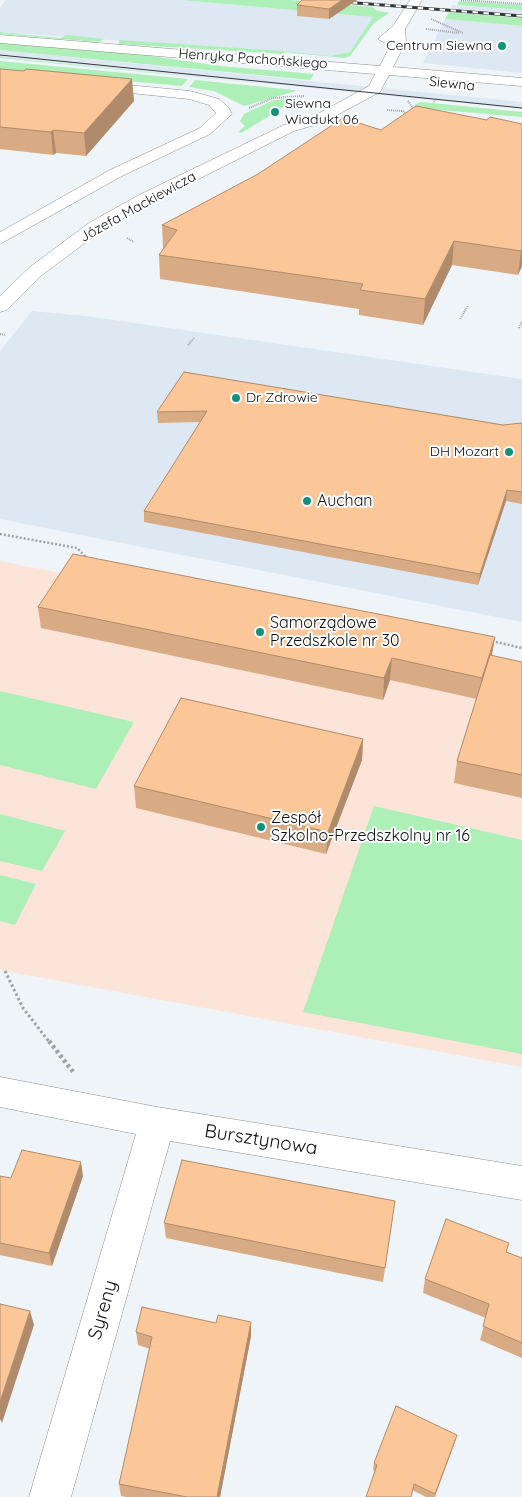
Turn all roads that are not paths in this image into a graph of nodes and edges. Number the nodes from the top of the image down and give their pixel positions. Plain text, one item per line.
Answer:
1 (416, 0) edge
2 (398, 28) junction
3 (0, 39) edge
4 (368, 63) junction
5 (384, 74) junction
6 (522, 82) edge
7 (77, 84) edge
8 (522, 91) edge
9 (290, 128) junction
10 (0, 239) edge
11 (0, 306) edge
12 (0, 1092) edge
13 (157, 1124) junction
14 (522, 1183) edge
15 (50, 1497) edge

1 - 2 street
2 - 4 street
2 - 5 street
3 - 4 street, Henryka Pachońskiego
4 - 5 street, Siewna
4 - 9 street, Józefa Mackiewicza
5 - 6 street, Siewna
5 - 8 street, Siewna
5 - 9 street, Józefa Mackiewicza
7 - 10 street
9 - 11 street, Józefa Mackiewicza
12 - 13 street, Bursztynowa
13 - 14 street, Bursztynowa
13 - 15 street, Syreny

